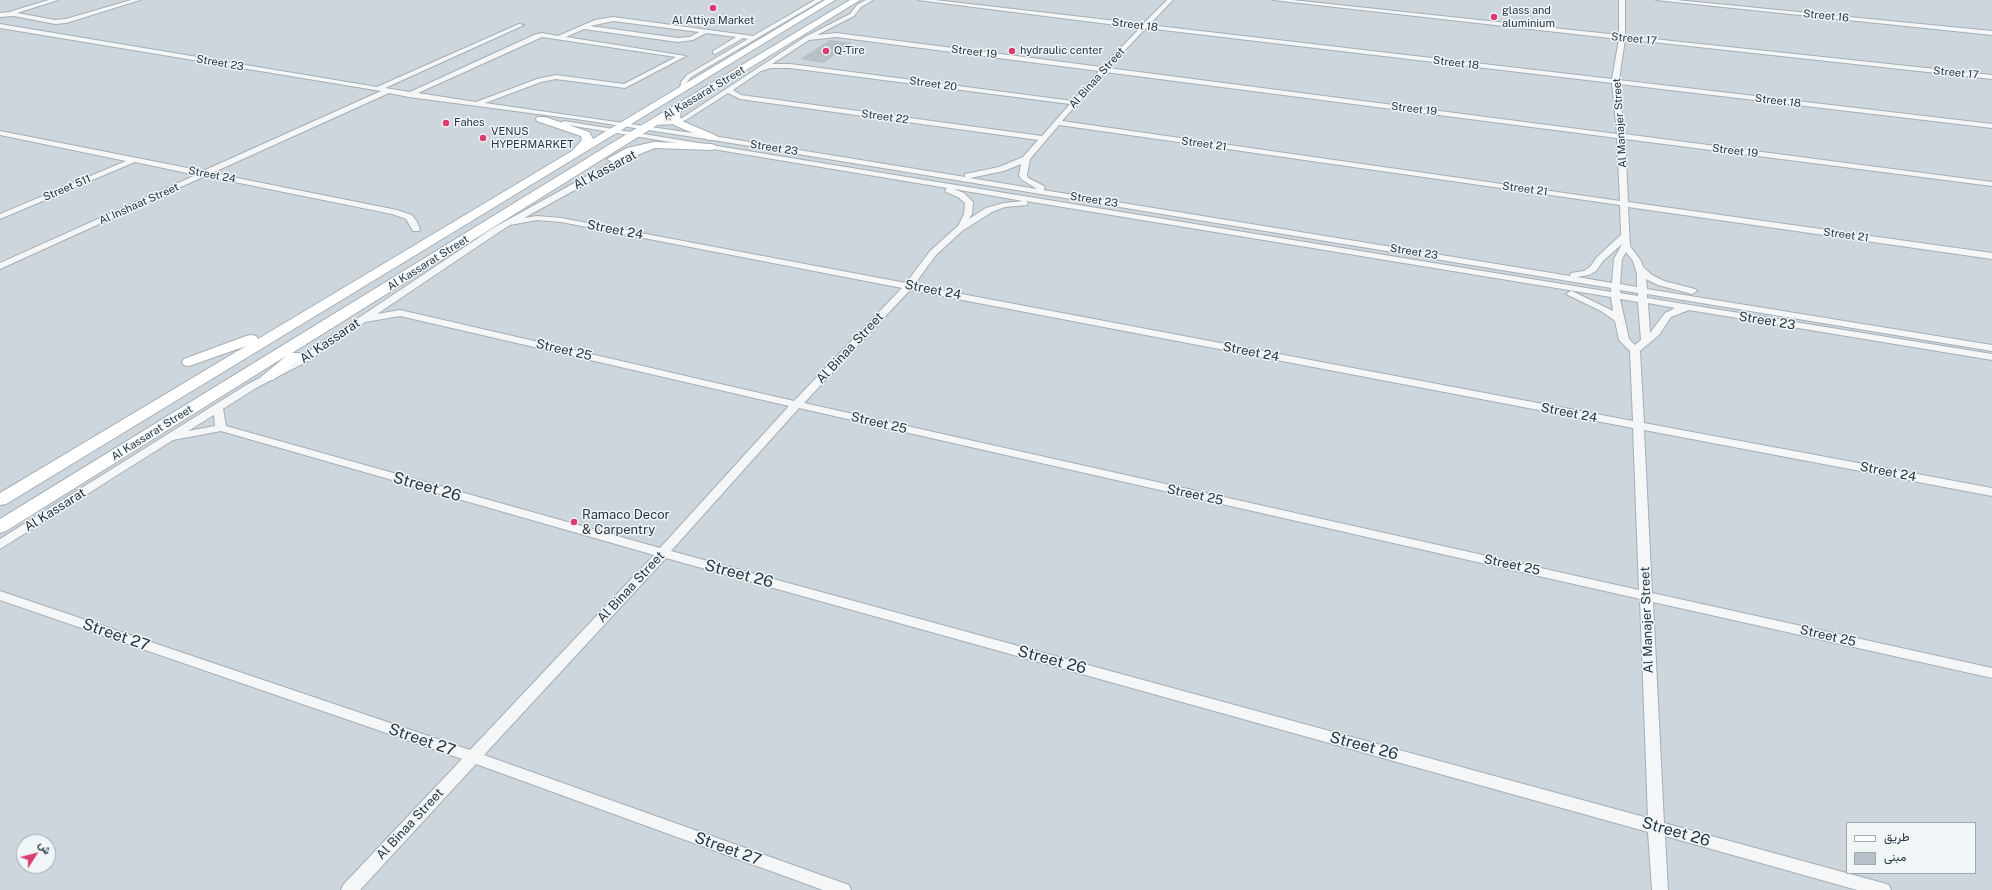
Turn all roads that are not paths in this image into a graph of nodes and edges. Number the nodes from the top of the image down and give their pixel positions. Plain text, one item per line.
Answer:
1 (55, 0) edge
2 (137, 0) edge
3 (830, 0) edge
4 (870, 0) edge
5 (921, 0) edge
6 (1170, 0) edge
7 (1276, 0) edge
8 (1622, 0) edge
9 (1659, 0) edge
10 (820, 2) edge
11 (858, 3) edge
12 (0, 14) edge
13 (824, 24) junction
14 (521, 25) dead end
15 (0, 26) edge
16 (1144, 26) junction
17 (582, 27) junction
18 (706, 31) junction
19 (1992, 33) edge
20 (836, 35) junction
21 (741, 36) junction
22 (1622, 37) junction
23 (560, 38) junction
24 (755, 38) junction
25 (807, 38) junction
26 (715, 52) dead end
27 (777, 57) junction
28 (790, 66) junction
29 (1104, 69) junction
30 (758, 70) junction
31 (1992, 77) edge
32 (1615, 82) junction
33 (683, 89) junction
34 (729, 89) junction
35 (377, 90) junction
36 (387, 91) junction
37 (409, 95) junction
38 (439, 100) junction
39 (1075, 103) junction
40 (474, 105) junction
41 (676, 110) junction
42 (541, 120) junction
43 (676, 122) junction
44 (1058, 123) junction
45 (651, 125) junction
46 (1992, 126) edge
47 (619, 127) junction
48 (0, 133) edge
49 (635, 134) junction
50 (1621, 136) junction
51 (1044, 139) junction
52 (713, 142) junction
53 (664, 144) junction
54 (576, 152) junction
55 (1026, 159) junction
56 (134, 160) junction
57 (205, 174) junction
58 (941, 175) junction
59 (566, 176) junction
60 (932, 184) junction
61 (1992, 184) edge
62 (1055, 193) junction
63 (1047, 202) junction
64 (1624, 203) junction
65 (0, 217) edge
66 (510, 223) junction
67 (959, 228) junction
68 (416, 229) dead end
69 (1626, 235) junction
70 (1626, 246) junction
71 (1992, 256) edge
72 (0, 266) edge
73 (1640, 269) junction
74 (1550, 274) junction
75 (1542, 284) junction
76 (1615, 285) junction
77 (909, 286) junction
78 (1642, 289) junction
79 (1615, 296) junction
80 (394, 297) junction
81 (1642, 301) junction
82 (1748, 307) junction
83 (1694, 309) junction
84 (400, 312) junction
85 (300, 318) junction
86 (1619, 319) junction
87 (362, 320) junction
88 (325, 327) junction
89 (1646, 341) junction
90 (1992, 348) edge
91 (1636, 350) junction
92 (1992, 357) edge
93 (190, 362) dead end
94 (268, 377) junction
95 (797, 404) junction
96 (218, 408) junction
97 (1639, 426) junction
98 (221, 428) junction
99 (169, 438) junction
100 (1992, 492) edge
101 (0, 500) edge
102 (0, 527) edge
103 (0, 545) edge
104 (663, 554) junction
105 (0, 595) edge
106 (1646, 595) junction
107 (1992, 673) edge
108 (473, 757) junction
109 (1656, 826) junction
110 (349, 890) edge
111 (843, 890) edge
112 (1660, 890) edge
113 (1883, 890) edge

1 - 12 street
2 - 12 street
3 - 10 street, Al Kassarat Street
4 - 11 street
5 - 16 street, Street 18
6 - 16 street, Al Binaa Street
7 - 22 street, Street 17
8 - 22 street, Al Manajer Street
9 - 19 street, Street 16
10 - 24 street
10 - 33 street, Al Kassarat Street
11 - 13 street, Al Kassarat Street
13 - 20 street
13 - 25 street
13 - 41 street, Al Kassarat Street
14 - 35 street
15 - 35 street, Street 23
16 - 29 street, Al Binaa Street
16 - 32 street, Street 18
17 - 18 street
17 - 18 street
17 - 23 street
18 - 21 street
20 - 25 street, Street 19
20 - 29 street, Street 19
21 - 24 street
21 - 26 street
22 - 31 street, Street 17
22 - 32 street, Al Manajer Street
23 - 37 street
23 - 40 street
24 - 33 street
25 - 27 street
27 - 28 street, Street 20
27 - 30 street
28 - 30 street, Street 20
28 - 39 street, Street 20
29 - 39 street, Al Binaa Street
29 - 50 street, Street 19
30 - 34 street
32 - 46 street, Street 18
32 - 50 street, Al Manajer Street
33 - 47 street, Al Kassarat Street
34 - 43 street
34 - 51 street, Street 22
35 - 36 street, Street 23
36 - 37 street, Street 23
36 - 57 street, Al Inshaat Street
37 - 38 street, Street 23
38 - 40 street, Street 23
38 - 42 street, Street 23
39 - 44 street, Al Binaa Street
40 - 47 street, Street 23
41 - 43 street
41 - 45 street, Al Kassarat Street
42 - 47 street, Street 23
42 - 54 street
43 - 45 street
43 - 52 street
44 - 51 street, Al Binaa Street
44 - 64 street, Street 21
45 - 47 street, Street 23
45 - 49 street, Al Kassarat Street
45 - 52 street, Street 23
47 - 49 street, Street 23
47 - 54 street, Al Kassarat Street
48 - 56 street, Street 24
49 - 52 street, Street 23
49 - 59 street, Al Kassarat Street
50 - 61 street, Street 19
50 - 64 street, Al Manajer Street
51 - 55 street, Al Binaa Street
52 - 53 street
52 - 58 street, Street 23
52 - 60 street, Street 23
53 - 59 street
53 - 66 street, Al Kassarat
54 - 85 street, Al Kassarat Street
55 - 58 street, Al Binaa Street
55 - 62 street
56 - 57 street, Street 24
56 - 65 street, Street 511
57 - 68 street, Street 24
57 - 72 street, Al Inshaat Street
58 - 62 street, Street 23
59 - 88 street, Al Kassarat Street
60 - 63 street, Street 23
60 - 67 street, Al Binaa Street
62 - 74 street, Street 23
63 - 67 street, Al Binaa Street
63 - 75 street, Street 23
64 - 69 street, Al Manajer Street
64 - 71 street, Street 21
66 - 77 street, Street 24
66 - 80 street, Al Kassarat
67 - 77 street, Al Binaa Street
69 - 70 street, Al Manajer Street
69 - 74 street
70 - 73 street
70 - 76 street, Al Manajer Street
73 - 78 street
73 - 82 street, Street 23
74 - 76 street, Street 23
75 - 79 street, Street 23
75 - 86 street, Street 23
76 - 78 street, Street 23
76 - 79 street, Al Manajer Street
77 - 95 street, Al Binaa Street
77 - 97 street, Street 24
78 - 81 street
78 - 82 street, Street 23
79 - 81 street, Street 23
79 - 86 street, Al Manajer Street
80 - 84 street
80 - 87 street, Al Kassarat
81 - 83 street, Street 23
81 - 89 street
82 - 90 street, Street 23
83 - 89 street
83 - 92 street, Street 23
84 - 87 street, Street 25
84 - 95 street, Street 25
85 - 93 street
85 - 101 street, Al Kassarat Street
86 - 91 street, Al Manajer Street
87 - 94 street, Al Kassarat
88 - 94 street
88 - 102 street, Al Kassarat Street
89 - 91 street
91 - 97 street, Al Manajer Street
94 - 96 street, Al Kassarat
95 - 104 street, Al Binaa Street
95 - 106 street, Street 25
96 - 98 street
96 - 99 street, Al Kassarat
97 - 100 street, Street 24
97 - 106 street, Al Manajer Street
98 - 99 street, Street 26
98 - 104 street, Street 26
99 - 103 street, Al Kassarat
104 - 108 street, Al Binaa Street
104 - 109 street, Street 26
105 - 108 street, Street 27
106 - 107 street, Street 25
106 - 109 street, Al Manajer Street
108 - 110 street, Al Binaa Street
108 - 111 street, Street 27
109 - 112 street, Al Manajer Street
109 - 113 street, Street 26

